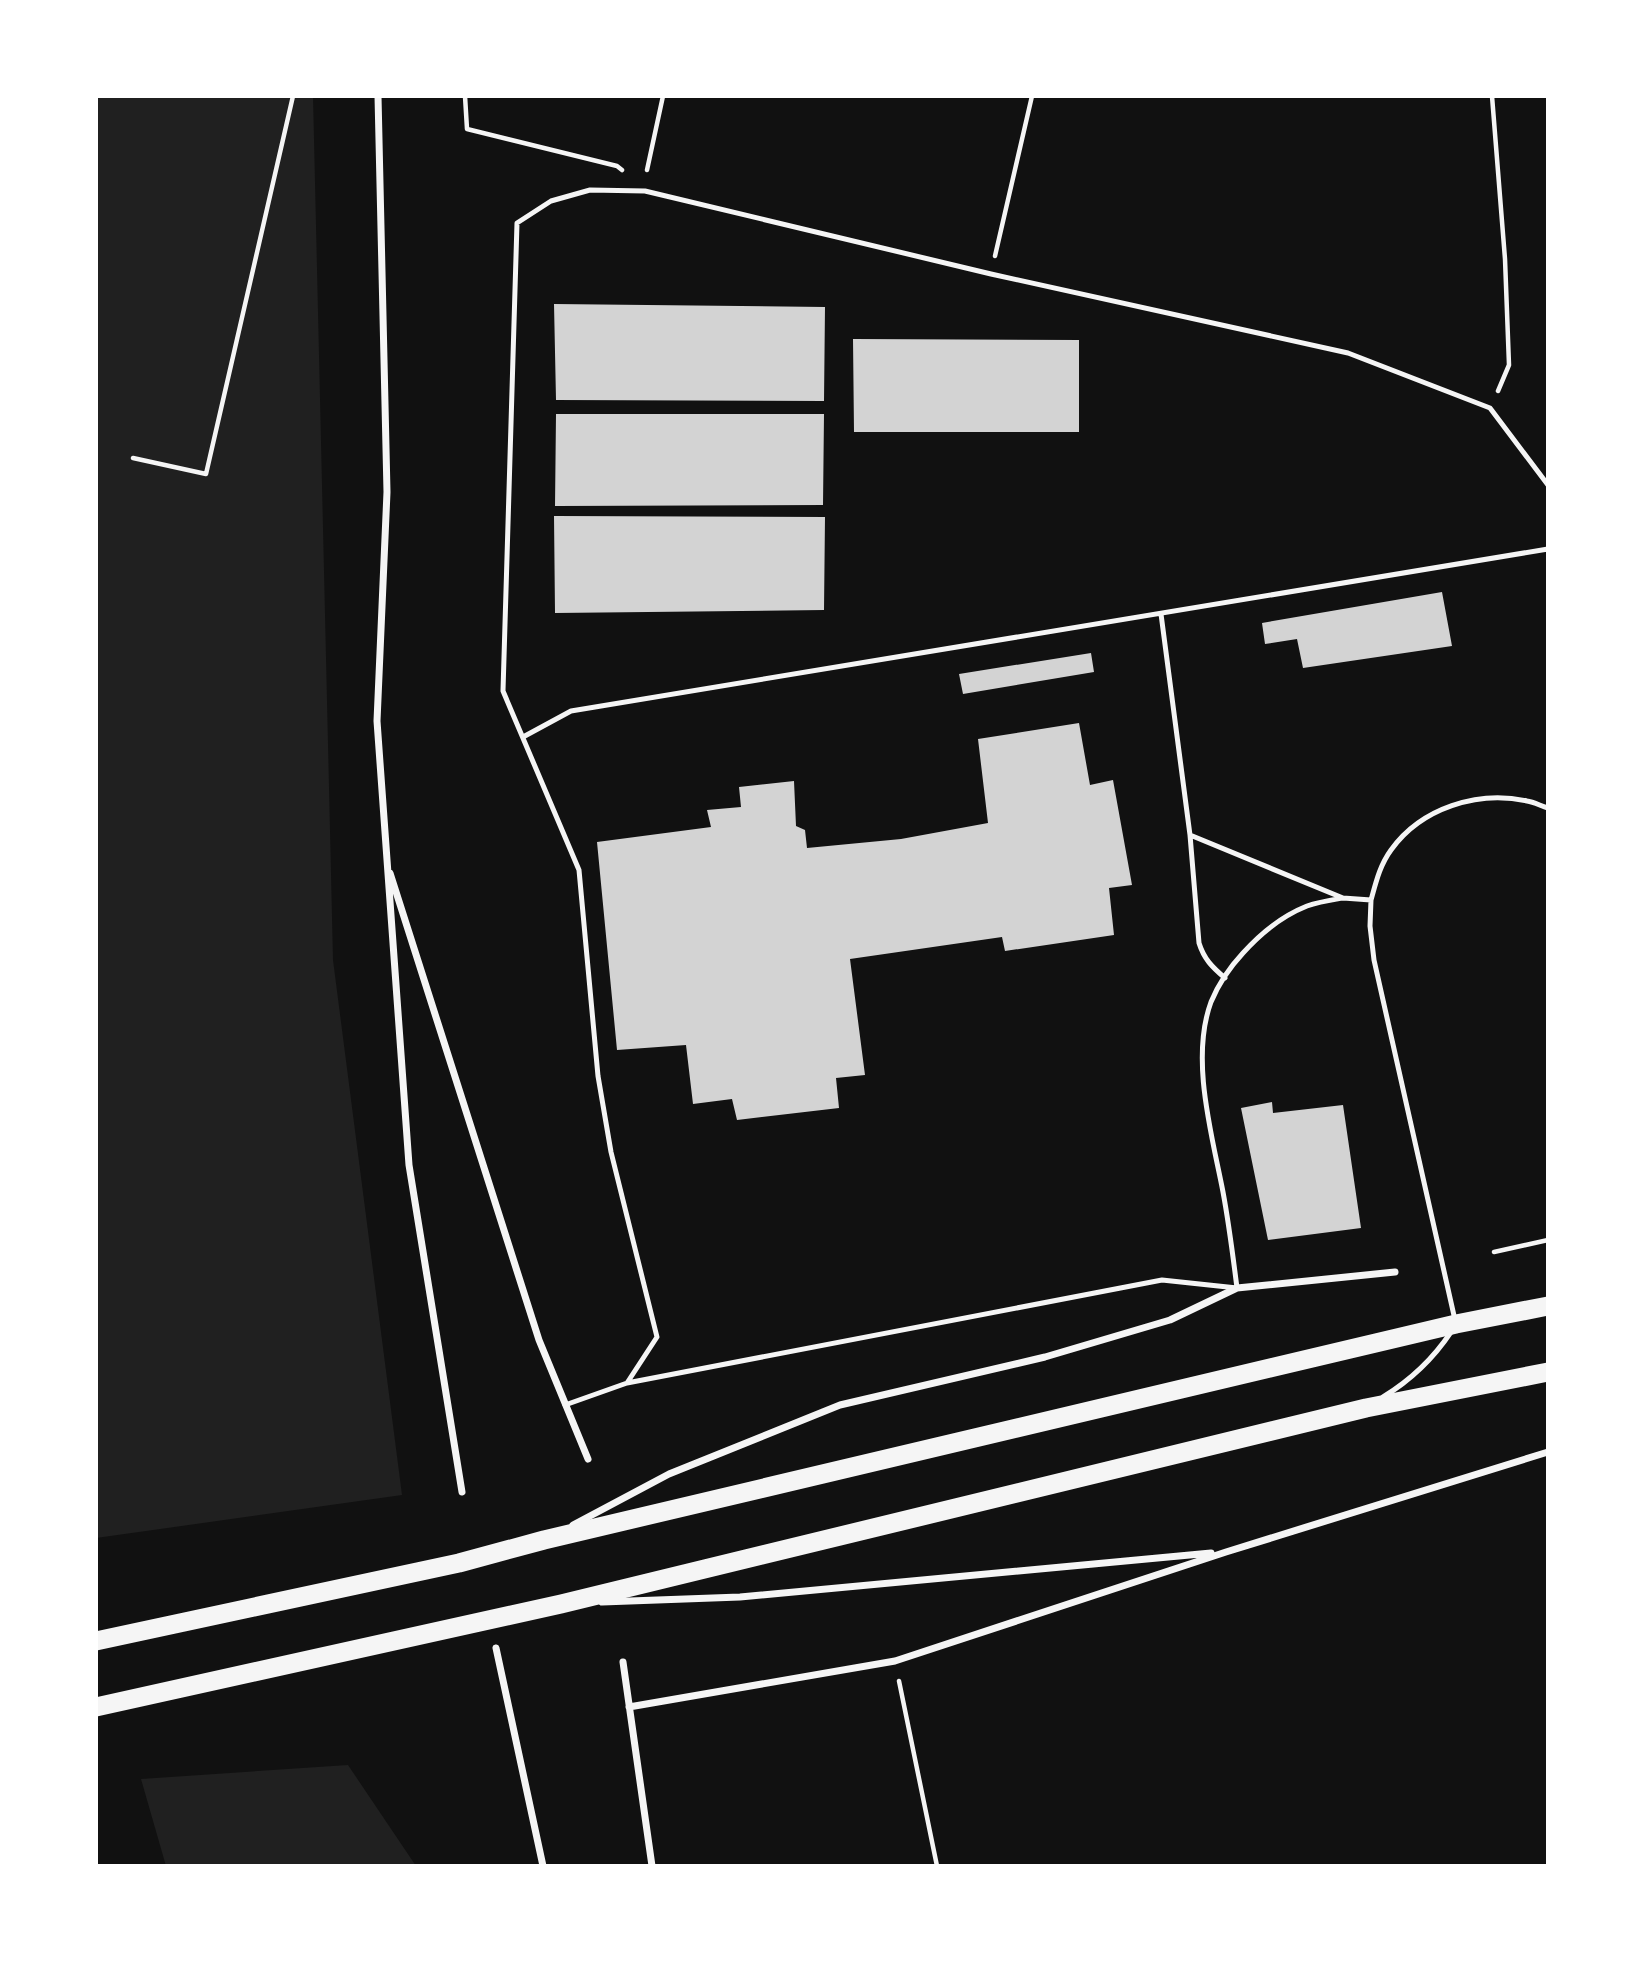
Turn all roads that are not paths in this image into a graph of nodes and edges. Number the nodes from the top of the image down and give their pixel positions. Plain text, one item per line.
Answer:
1 (377, 96) edge
2 (1548, 485) edge
3 (1548, 549) edge
4 (1161, 614) junction
5 (523, 737) junction
6 (1548, 808) edge
7 (1190, 835) junction
8 (386, 860) junction
9 (1343, 898) junction
10 (1371, 900) junction
11 (1225, 978) junction
12 (1395, 1272) dead end
13 (1237, 1288) junction
14 (1548, 1306) edge
15 (1456, 1324) junction
16 (1548, 1372) edge
17 (627, 1383) junction
18 (565, 1405) junction
19 (1366, 1408) junction
20 (1548, 1452) edge
21 (588, 1459) dead end
22 (462, 1492) dead end
23 (544, 1540) junction
24 (1226, 1552) junction
25 (561, 1604) junction
26 (96, 1642) edge
27 (496, 1648) dead end
28 (623, 1662) dead end
29 (96, 1707) edge
30 (629, 1707) junction
31 (542, 1866) edge
32 (652, 1866) edge

1 - 8 street
2 - 5 lane
3 - 4 lane
4 - 5 lane
4 - 7 lane
5 - 17 lane
6 - 10 lane
7 - 9 lane
7 - 11 lane
8 - 18 street
8 - 22 street
9 - 10 lane
9 - 11 lane
10 - 15 lane
11 - 13 lane
12 - 13 street
13 - 17 lane
13 - 23 street
14 - 15 highway
15 - 19 lane
15 - 23 highway
16 - 19 highway
17 - 18 lane
18 - 21 street
19 - 25 highway
20 - 24 street
23 - 26 highway
24 - 25 street
24 - 30 street
25 - 29 highway
27 - 31 street
28 - 30 street
30 - 32 street

